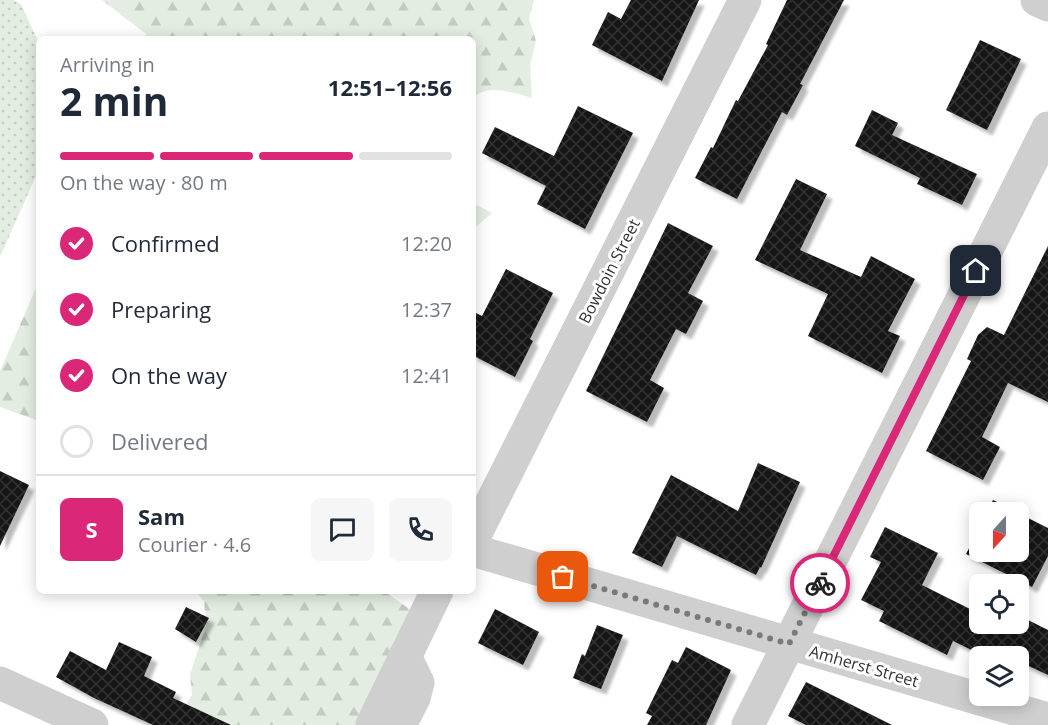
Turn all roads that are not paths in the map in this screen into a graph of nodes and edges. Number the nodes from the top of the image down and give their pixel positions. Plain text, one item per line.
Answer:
1 (745, 0) edge
2 (1037, 0) edge
3 (1048, 5) edge
4 (1048, 128) edge
5 (476, 533) edge
6 (476, 551) edge
7 (436, 594) edge
8 (789, 644) junction
9 (405, 656) junction
10 (0, 683) edge
11 (1048, 720) edge
12 (92, 725) edge
13 (372, 725) edge
14 (400, 725) edge
15 (748, 725) edge

1 - 5 street, Bowdoin Street
2 - 3 street
4 - 8 street
6 - 8 street, Amherst Street
7 - 9 street
8 - 11 street, Amherst Street
8 - 15 street
9 - 13 street
9 - 14 street
10 - 12 street

